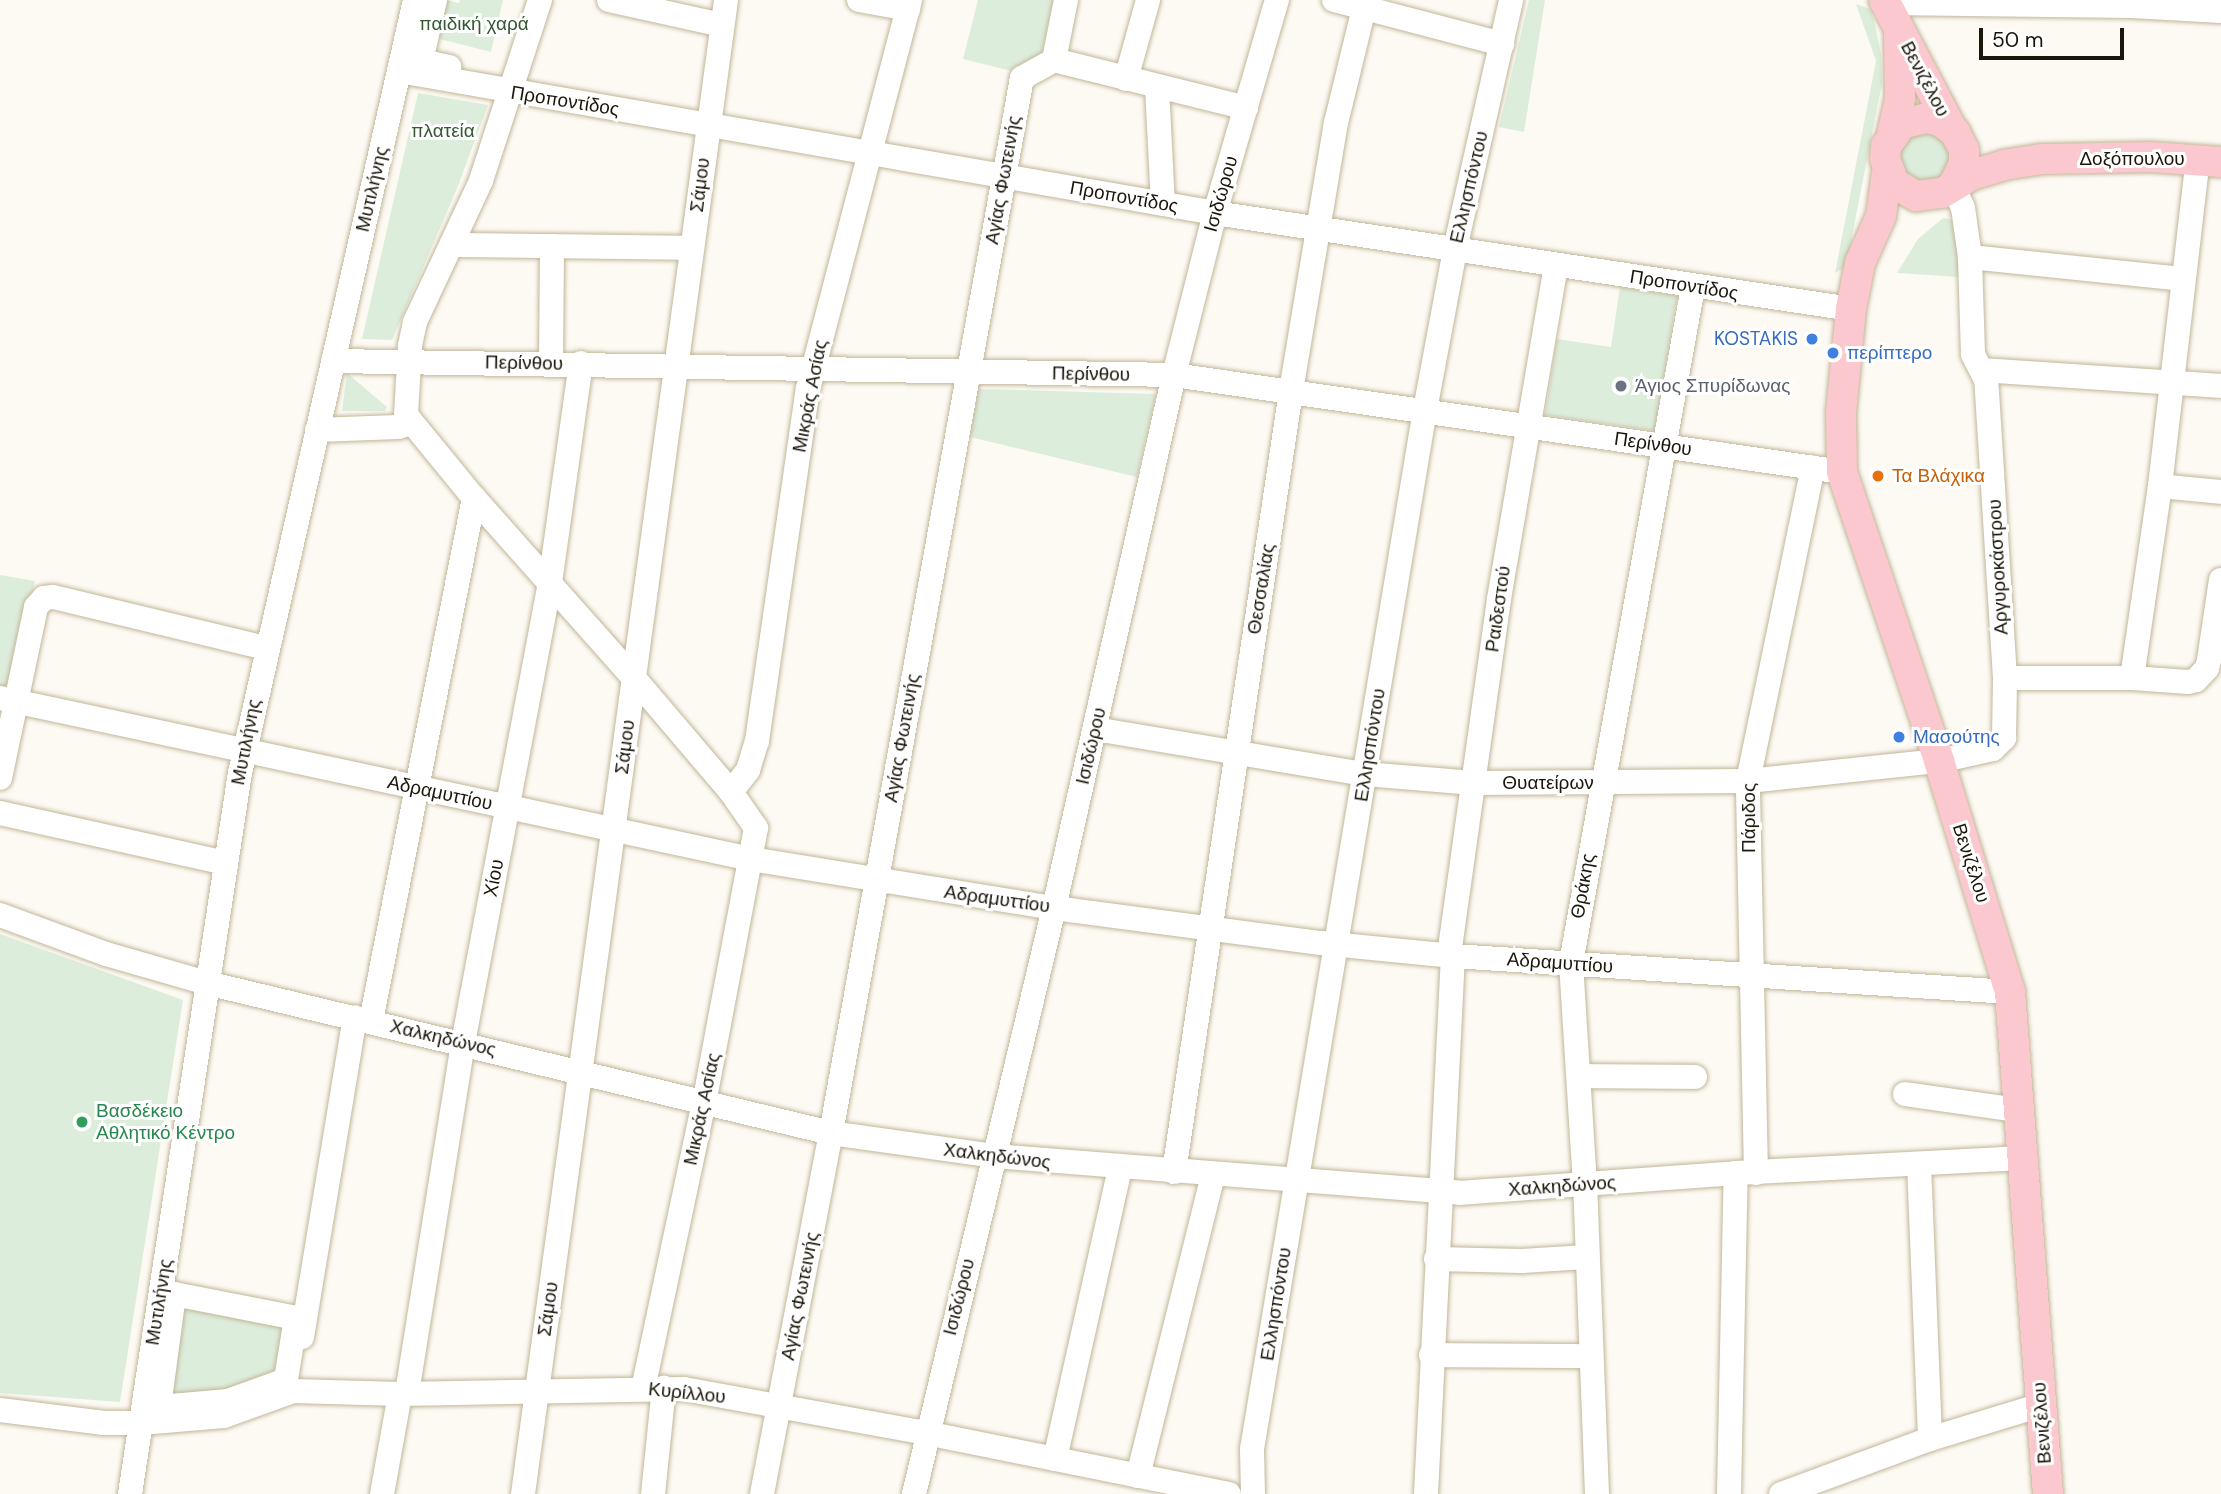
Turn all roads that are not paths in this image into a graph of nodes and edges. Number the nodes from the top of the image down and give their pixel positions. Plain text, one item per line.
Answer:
1 (415, 0) edge
2 (435, 0) edge
3 (523, 0) edge
4 (540, 0) edge
5 (609, 0) edge
6 (726, 0) edge
7 (859, 0) edge
8 (1066, 0) edge
9 (1148, 0) edge
10 (1277, 0) edge
11 (1334, 0) edge
12 (1511, 0) edge
13 (1885, 2) edge
14 (1932, 2) edge
15 (2007, 2) edge
16 (2133, 3) edge
17 (909, 5) edge
18 (1364, 8) junction
19 (2221, 10) edge
20 (722, 25) junction
21 (1899, 30) junction
22 (1502, 44) junction
23 (1054, 60) junction
24 (399, 71) junction
25 (1126, 79) junction
26 (1157, 87) junction
27 (511, 92) junction
28 (1246, 108) junction
29 (708, 124) junction
30 (1955, 133) junction
31 (1892, 134) junction
32 (872, 153) junction
33 (2043, 159) junction
34 (2209, 161) edge
35 (1887, 172) junction
36 (1003, 177) junction
37 (1941, 192) junction
38 (1163, 204) junction
39 (1215, 213) junction
40 (1318, 228) junction
41 (453, 245) junction
42 (552, 246) junction
43 (691, 248) junction
44 (1455, 249) junction
45 (1866, 249) junction
46 (1970, 257) junction
47 (1556, 265) junction
48 (2182, 279) junction
49 (1693, 287) junction
50 (1851, 309) junction
51 (333, 360) junction
52 (409, 361) junction
53 (551, 363) junction
54 (581, 363) junction
55 (677, 365) junction
56 (813, 368) junction
57 (1982, 370) junction
58 (968, 373) junction
59 (1174, 375) junction
60 (2172, 382) junction
61 (2221, 386) edge
62 (1291, 391) junction
63 (1424, 410) junction
64 (410, 424) junction
65 (1531, 426) junction
66 (317, 430) junction
67 (1666, 446) junction
68 (1827, 470) junction
69 (2160, 486) junction
70 (2221, 492) edge
71 (474, 498) junction
72 (2221, 580) edge
73 (550, 583) junction
74 (266, 648) junction
75 (634, 678) junction
76 (2005, 678) junction
77 (2132, 678) junction
78 (8, 700) edge
79 (1094, 729) junction
80 (2001, 743) joint
81 (244, 752) junction
82 (1236, 752) junction
83 (1938, 761) junction
84 (1365, 774) junction
85 (0, 778) edge
86 (1748, 781) junction
87 (1474, 783) junction
88 (1602, 783) junction
89 (417, 789) junction
90 (731, 792) junction
91 (508, 807) junction
92 (0, 813) edge
93 (615, 830) junction
94 (751, 859) junction
95 (225, 863) junction
96 (876, 881) junction
97 (1055, 908) junction
98 (0, 915) edge
99 (1210, 929) junction
100 (1335, 945) junction
101 (1451, 955) junction
102 (1571, 963) junction
103 (1751, 976) junction
104 (207, 983) junction
105 (2010, 992) junction
106 (363, 1019) junction
107 (463, 1042) junction
108 (580, 1071) junction
109 (1579, 1076) junction
110 (1695, 1077) dead end
111 (1905, 1094) dead end
112 (704, 1102) junction
113 (2018, 1110) junction
114 (831, 1133) junction
115 (994, 1156) junction
116 (2021, 1158) junction
117 (1919, 1164) junction
118 (1120, 1168) junction
119 (1174, 1172) junction
120 (1746, 1173) junction
121 (1213, 1175) junction
122 (1296, 1182) junction
123 (1585, 1185) junction
124 (1439, 1193) junction
125 (1586, 1257) junction
126 (1436, 1259) junction
127 (168, 1286) junction
128 (307, 1307) junction
129 (1431, 1355) junction
130 (1591, 1356) junction
131 (653, 1388) junction
132 (537, 1390) junction
133 (293, 1391) junction
134 (404, 1394) junction
135 (2041, 1405) junction
136 (780, 1406) junction
137 (0, 1410) edge
138 (141, 1423) junction
139 (926, 1433) junction
140 (1930, 1439) junction
141 (1055, 1459) junction
142 (1130, 1481) edge
143 (1814, 1488) edge
144 (130, 1494) edge
145 (383, 1494) edge
146 (523, 1494) edge
147 (653, 1494) edge
148 (762, 1494) edge
149 (914, 1494) edge
150 (1229, 1494) edge
151 (1253, 1494) edge
152 (1426, 1494) edge
153 (1597, 1494) edge
154 (1729, 1494) edge
155 (1781, 1494) edge
156 (2048, 1494) edge

1 - 24 street, Μυτιλήνης
2 - 3 street
4 - 27 street
5 - 20 street
6 - 20 street, Σάμου
7 - 17 street
8 - 23 street
9 - 25 street
10 - 28 street, Ισιδώρου
11 - 18 street
12 - 22 street, Ελλησπόντου
13 - 14 street
13 - 21 main road, Βενιζέλου
14 - 15 street
15 - 16 street
16 - 19 street
17 - 32 street, Μικράς Ασίας
18 - 22 street
18 - 40 street, Θεσσαλίας
20 - 29 street, Σάμου
21 - 30 main road, Βενιζέλου
21 - 31 main road, Βενιζέλου
22 - 44 street, Ελλησπόντου
23 - 25 street
23 - 36 street, Αγίας Φωτεινής
24 - 27 street, Προποντίδος
24 - 51 street, Μυτιλήνης
25 - 26 street
26 - 28 street
26 - 38 street
27 - 29 street, Προποντίδος
27 - 41 street
28 - 39 street, Ισιδώρου
29 - 32 street, Προποντίδος
29 - 43 street, Σάμου
30 - 31 main road
30 - 33 main road
30 - 37 main road
31 - 35 main road
32 - 36 street, Προποντίδος
32 - 56 street, Μικράς Ασίας
33 - 34 main road, Δοξόπουλου
33 - 37 main road
34 - 48 street
35 - 37 main road
35 - 45 main road, Βενιζέλου
36 - 38 street, Προποντίδος
36 - 58 street, Αγίας Φωτεινής
37 - 45 main road
37 - 46 street, Αργυροκάστρου
38 - 39 street, Προποντίδος
39 - 40 street, Προποντίδος
39 - 59 street, Ισιδώρου
40 - 44 street, Προποντίδος
40 - 62 street, Θεσσαλίας
41 - 42 street
41 - 52 street
42 - 43 street
42 - 53 street
43 - 55 street, Σάμου
44 - 47 street, Προποντίδος
44 - 63 street, Ελλησπόντου
45 - 50 main road, Βενιζέλου
46 - 48 street
46 - 57 street, Αργυροκάστρου
47 - 49 street, Προποντίδος
47 - 65 street, Ραιδεστού
48 - 60 street
49 - 50 street, Προποντίδος
49 - 67 street, Θράκης
50 - 68 main road, Βενιζέλου
51 - 52 street, Περίνθου
51 - 66 street, Μυτιλήνης
52 - 53 street, Περίνθου
52 - 64 street
53 - 54 street, Περίνθου
54 - 55 street, Περίνθου
54 - 73 street, Χίου
55 - 56 street, Περίνθου
55 - 75 street, Σάμου
56 - 58 street, Περίνθου
56 - 90 street, Μικράς Ασίας
57 - 60 street
57 - 76 street, Αργυροκάστρου
58 - 59 street, Περίνθου
58 - 96 street, Αγίας Φωτεινής
59 - 62 street, Περίνθου
59 - 79 street, Ισιδώρου
60 - 61 street
60 - 69 street
62 - 63 street, Περίνθου
62 - 82 street, Θεσσαλίας
63 - 65 street, Περίνθου
63 - 84 street, Ελλησπόντου
64 - 66 street
64 - 71 street
65 - 67 street, Περίνθου
65 - 87 street, Ραιδεστού
66 - 74 street, Μυτιλήνης
67 - 68 street, Περίνθου
67 - 88 street, Θράκης
68 - 83 main road, Βενιζέλου
68 - 86 street, Πάριδος
69 - 70 street
69 - 77 street
71 - 73 street
71 - 89 street
72 - 77 street
73 - 75 street
73 - 91 street, Χίου
74 - 78 street
74 - 81 street, Μυτιλήνης
75 - 90 street
75 - 93 street, Σάμου
76 - 77 street
76 - 80 street, Αργυροκάστρου
78 - 81 street, Αδραμυττίου
78 - 85 street
79 - 82 street, Θυατείρων
79 - 97 street, Ισιδώρου
80 - 83 street, Θυατείρων
81 - 89 street, Αδραμυττίου
81 - 95 street, Μυτιλήνης
82 - 84 street, Θυατείρων
82 - 99 street, Θεσσαλίας
83 - 86 street, Θυατείρων
83 - 105 main road, Βενιζέλου
84 - 87 street, Θυατείρων
84 - 100 street, Ελλησπόντου
86 - 88 street, Θυατείρων
86 - 103 street, Πάριδος
87 - 88 street, Θυατείρων
87 - 101 street, Ραιδεστού
88 - 102 street, Θράκης
89 - 91 street, Αδραμυττίου
89 - 106 street
90 - 94 street, Μικράς Ασίας
91 - 93 street, Αδραμυττίου
91 - 107 street, Χίου
92 - 95 street
93 - 94 street, Αδραμυττίου
93 - 108 street, Σάμου
94 - 96 street, Αδραμυττίου
94 - 112 street, Μικράς Ασίας
95 - 104 street, Μυτιλήνης
96 - 97 street, Αδραμυττίου
96 - 114 street, Αγίας Φωτεινής
97 - 99 street, Αδραμυττίου
97 - 115 street, Ισιδώρου
98 - 104 street, Χαλκηδώνος
99 - 100 street, Αδραμυττίου
99 - 119 street, Θεσσαλίας
100 - 101 street, Αδραμυττίου
100 - 122 street, Ελλησπόντου
101 - 102 street, Αδραμυττίου
101 - 124 street, Ραιδεστού
102 - 103 street, Αδραμυττίου
102 - 109 street, Θράκης
103 - 105 street, Αδραμυττίου
103 - 120 street, Πάριδος
104 - 106 street, Χαλκηδώνος
104 - 127 street, Μυτιλήνης
105 - 113 main road, Βενιζέλου
106 - 107 street, Χαλκηδώνος
106 - 128 street
107 - 108 street, Χαλκηδώνος
107 - 134 street, Χίου
108 - 112 street, Χαλκηδώνος
108 - 132 street, Σάμου
109 - 110 street
109 - 123 street, Θράκης
111 - 113 street
112 - 114 street, Χαλκηδώνος
112 - 131 street, Μικράς Ασίας
113 - 116 main road, Βενιζέλου
114 - 115 street, Χαλκηδώνος
114 - 136 street, Αγίας Φωτεινής
115 - 118 street, Χαλκηδώνος
115 - 139 street, Ισιδώρου
116 - 117 street, Χαλκηδώνος
116 - 135 main road, Βενιζέλου
117 - 120 street, Χαλκηδώνος
117 - 140 street
118 - 119 street, Χαλκηδώνος
118 - 141 street
119 - 121 street, Χαλκηδώνος
120 - 123 street, Χαλκηδώνος
120 - 154 street, Πάριδος
121 - 122 street, Χαλκηδώνος
121 - 142 street
122 - 124 street, Χαλκηδώνος
122 - 151 street, Ελλησπόντου
123 - 124 street, Χαλκηδώνος
123 - 125 street, Θράκης
124 - 126 street, Ραιδεστού
125 - 126 street
125 - 130 street, Θράκης
126 - 129 street, Ραιδεστού
127 - 127 street
127 - 128 street
127 - 138 street, Μυτιλήνης
128 - 133 street
129 - 130 street
129 - 152 street, Ραιδεστού
130 - 153 street, Θράκης
131 - 132 street, Κυρίλλου
131 - 136 street, Κυρίλλου
131 - 147 street, Μικράς Ασίας
132 - 134 street, Κυρίλλου
132 - 146 street, Σάμου
133 - 134 street, Κυρίλλου
133 - 138 street, Κυρίλλου
134 - 145 street, Χίου
135 - 140 street
135 - 156 main road, Βενιζέλου
136 - 139 street, Κυρίλλου
136 - 148 street, Αγίας Φωτεινής
137 - 138 street, Κυρίλλου
138 - 144 street, Μυτιλήνης
139 - 141 street, Κυρίλλου
139 - 149 street, Ισιδώρου
140 - 143 street
141 - 142 street, Κυρίλλου
142 - 150 street, Κυρίλλου
143 - 155 street

